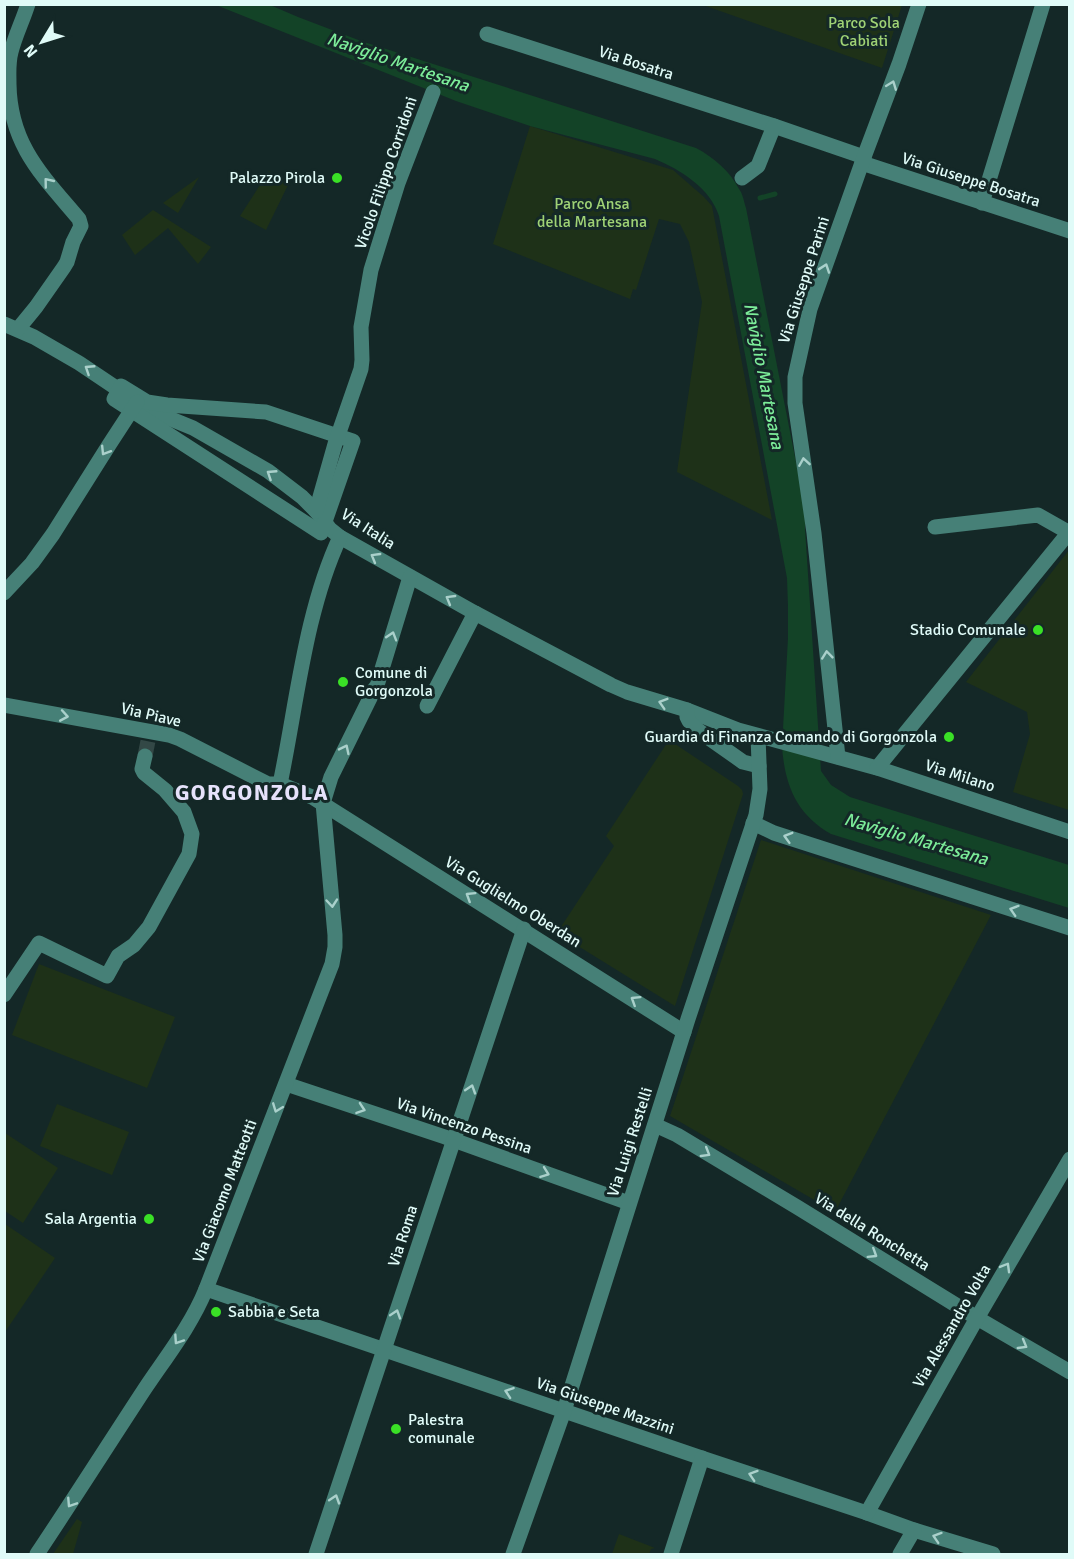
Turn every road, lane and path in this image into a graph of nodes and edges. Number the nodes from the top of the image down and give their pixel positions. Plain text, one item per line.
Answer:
1 (28, 4) edge
2 (919, 4) edge
3 (1043, 4) edge
4 (487, 34) dead end
5 (434, 92) dead end
6 (774, 126) junction
7 (863, 160) junction
8 (742, 178) dead end
9 (982, 202) junction
10 (1070, 231) edge
11 (11, 326) edge
12 (119, 390) junction
13 (135, 406) junction
14 (338, 436) junction
15 (321, 517) junction
16 (934, 528) dead end
17 (1069, 531) edge
18 (340, 537) junction
19 (410, 577) junction
20 (4, 594) edge
21 (475, 613) junction
22 (5, 706) edge
23 (426, 706) dead end
24 (687, 710) junction
25 (758, 736) junction
26 (778, 741) joint
27 (145, 756) tunnel mouth
28 (838, 757) junction
29 (759, 766) junction
30 (877, 768) junction
31 (280, 784) junction
32 (323, 803) junction
33 (753, 823) junction
34 (1070, 832) edge
35 (1070, 928) edge
36 (524, 929) junction
37 (4, 995) edge
38 (684, 1032) junction
39 (286, 1084) junction
40 (655, 1125) junction
41 (454, 1141) junction
42 (1070, 1159) edge
43 (629, 1203) junction
44 (207, 1289) junction
45 (977, 1318) junction
46 (384, 1349) junction
47 (1070, 1372) edge
48 (564, 1411) junction
49 (702, 1458) junction
50 (867, 1512) junction
51 (915, 1530) junction
52 (37, 1554) edge
53 (316, 1554) edge
54 (513, 1554) edge
55 (671, 1554) edge
56 (900, 1554) edge
57 (993, 1554) edge

11 -> 1 street
7 -> 2 street, Via Giuseppe Parini
3 - 9 street
4 - 6 street, Via Bosatra
5 - 14 street, Vicolo Filippo Corridoni
6 - 7 street, Via Bosatra
6 - 8 street
7 - 9 street, Via Giuseppe Bosatra
28 -> 7 street, Via Giuseppe Parini
9 - 10 street, Via Giuseppe Bosatra
12 -> 11 street, Via Italia
12 - 13 street, Via Italia
12 - 14 street
15 -> 13 street, Via Italia
13 - 15 street
13 -> 20 street
14 - 15 street
15 - 18 street, Via Italia
16 - 17 street
17 - 30 street
19 -> 18 street, Via Italia
18 - 31 street
21 -> 19 street, Via Italia
32 -> 19 street
21 - 23 street
24 -> 21 street, Via Italia
22 -> 31 street, Via Piave
24 - 25 street, Via Italia
24 - 29 street
25 - 26 street, Via Italia
25 - 29 street, Via Luigi Restelli
26 - 28 street, Via Milano
27 - 37 street
28 - 30 street, Via Milano
29 - 33 street, Via Luigi Restelli
30 - 34 street, Via Milano
31 - 32 street, Via Piave
36 -> 32 street, Via Guglielmo Oberdan
32 -> 39 street, Via Giacomo Matteotti
35 -> 33 street
33 - 38 street, Via Luigi Restelli
38 -> 36 street, Via Guglielmo Oberdan
41 -> 36 street, Via Roma
38 - 40 street, Via Luigi Restelli
39 -> 41 street, Via Vincenzo Pessina
39 -> 44 street, Via Giacomo Matteotti
40 - 43 street, Via Luigi Restelli
40 -> 45 street, Via della Ronchetta
41 -> 43 street, Via Vincenzo Pessina
46 -> 41 street, Via Roma
45 -> 42 street, Via Alessandro Volta
43 - 48 street, Via Luigi Restelli
44 - 46 street, Via Giuseppe Mazzini
44 -> 52 street, Via Giacomo Matteotti
45 -> 47 street, Via della Ronchetta
45 - 50 street, Via Alessandro Volta
48 -> 46 street, Via Giuseppe Mazzini
53 -> 46 street, Via Roma
48 - 49 street, Via Giuseppe Mazzini
48 - 54 street, Via Luigi Restelli
50 -> 49 street, Via Giuseppe Mazzini
49 - 55 street
50 - 51 street, Via Giuseppe Mazzini
51 - 56 street
57 -> 51 street, Via Giuseppe Mazzini

